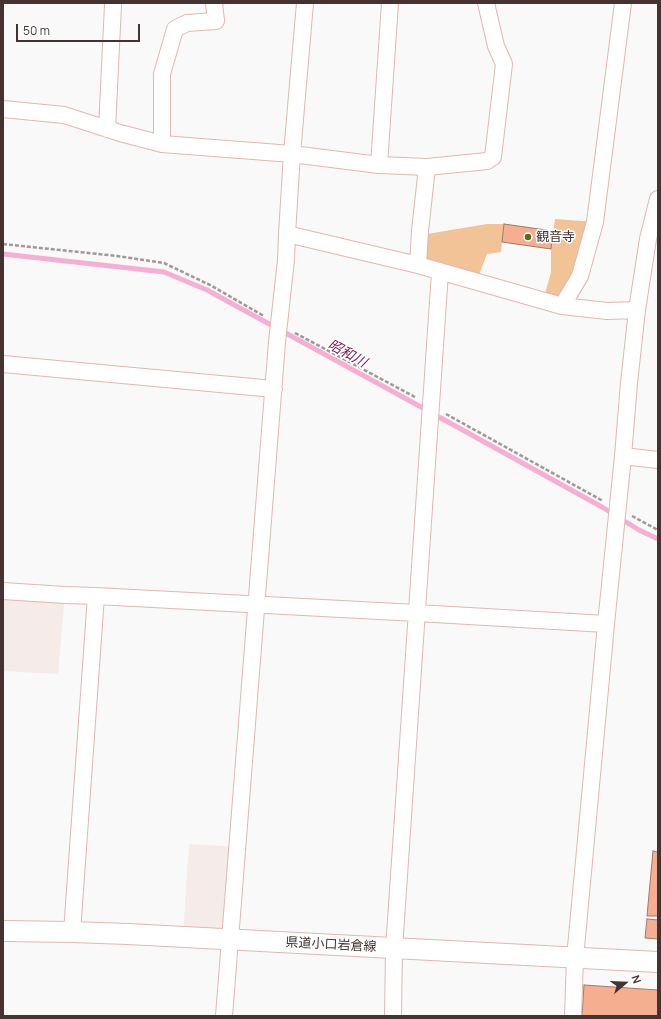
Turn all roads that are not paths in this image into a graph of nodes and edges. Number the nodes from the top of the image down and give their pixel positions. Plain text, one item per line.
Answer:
1 (214, 3) edge
2 (305, 3) edge
3 (390, 3) edge
4 (486, 3) edge
5 (622, 3) edge
6 (113, 6) dead end
7 (3, 109) edge
8 (107, 129) junction
9 (162, 144) junction
10 (292, 154) junction
11 (379, 165) junction
12 (427, 168) junction
13 (658, 199) edge
14 (287, 234) junction
15 (418, 265) junction
16 (440, 272) junction
17 (562, 306) junction
18 (636, 310) junction
19 (3, 364) edge
20 (274, 389) junction
21 (623, 456) junction
22 (658, 460) edge
23 (3, 591) edge
24 (96, 596) junction
25 (257, 604) junction
26 (417, 613) junction
27 (606, 624) junction
28 (3, 931) edge
29 (72, 932) junction
30 (230, 940) junction
31 (394, 949) junction
32 (576, 958) junction
33 (658, 962) edge
34 (224, 1016) edge
35 (393, 1016) edge
36 (573, 1016) edge

1 - 9 street
2 - 10 street
3 - 11 street
4 - 12 street
5 - 17 street
6 - 8 street
7 - 8 street
8 - 9 street
9 - 10 street
10 - 11 street
10 - 14 street
11 - 12 street
12 - 15 street
13 - 18 street
14 - 15 street
14 - 20 street
15 - 16 street
16 - 17 street
16 - 26 street
17 - 18 street
18 - 21 street
19 - 20 street
20 - 25 street
21 - 22 street
21 - 27 street
23 - 24 street
24 - 25 street
24 - 29 street
25 - 26 street
25 - 30 street
26 - 27 street
26 - 31 street
27 - 32 street
28 - 29 main road, 県道小口岩倉線
29 - 30 main road, 県道小口岩倉線
30 - 31 main road, 県道小口岩倉線
30 - 34 street
31 - 32 main road, 県道小口岩倉線
31 - 35 street
32 - 33 main road, 県道小口岩倉線
32 - 36 street

